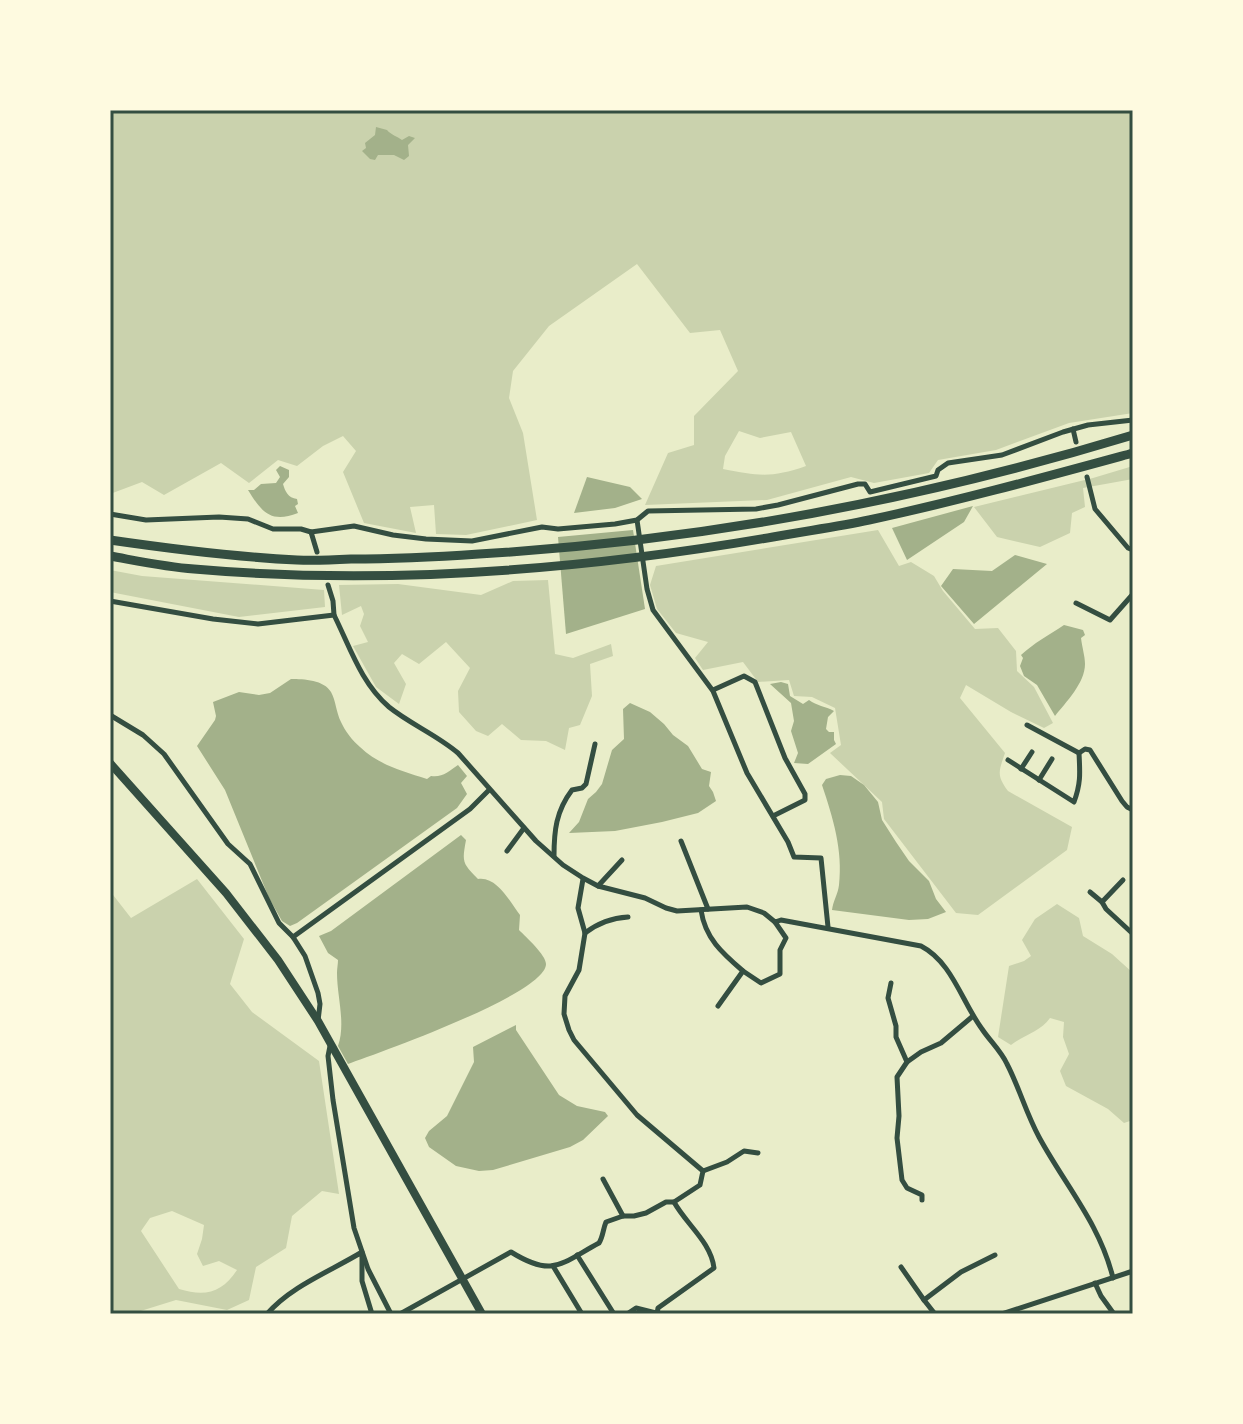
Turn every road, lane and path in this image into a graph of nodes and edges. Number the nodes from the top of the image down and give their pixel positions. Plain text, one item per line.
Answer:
1 (1133, 420) edge
2 (1073, 429) junction
3 (1133, 435) edge
4 (1076, 442) dead end
5 (1133, 453) edge
6 (1087, 477) dead end
7 (110, 514) edge
8 (637, 520) junction
9 (311, 532) junction
10 (110, 540) edge
11 (1133, 550) edge
12 (317, 552) dead end
13 (110, 556) edge
14 (328, 585) dead end
15 (1133, 594) edge
16 (110, 601) edge
17 (1076, 603) dead end
18 (334, 615) junction
19 (713, 691) junction
20 (110, 715) edge
21 (1027, 725) dead end
22 (595, 744) dead end
23 (1032, 752) dead end
24 (1079, 753) junction
25 (1052, 759) dead end
26 (1008, 760) dead end
27 (110, 763) edge
28 (1021, 769) junction
29 (1039, 780) junction
30 (489, 790) junction
31 (1133, 810) edge
32 (773, 816) junction
33 (524, 828) junction
34 (681, 841) dead end
35 (507, 851) dead end
36 (554, 857) junction
37 (622, 860) dead end
38 (583, 878) junction
39 (1123, 880) dead end
40 (598, 886) junction
41 (1090, 892) dead end
42 (1102, 902) junction
43 (704, 910) junction
44 (628, 917) dead end
45 (775, 922) junction
46 (828, 927) junction
47 (585, 933) junction
48 (1133, 934) edge
49 (293, 937) junction
50 (743, 971) junction
51 (891, 983) dead end
52 (718, 1006) dead end
53 (973, 1016) junction
54 (318, 1021) junction
55 (330, 1045) junction
56 (907, 1062) junction
57 (758, 1153) dead end
58 (703, 1171) junction
59 (603, 1179) dead end
60 (922, 1200) dead end
61 (674, 1202) junction
62 (623, 1216) junction
63 (362, 1252) junction
64 (577, 1255) junction
65 (995, 1255) dead end
66 (553, 1266) junction
67 (901, 1267) dead end
68 (1133, 1271) edge
69 (1113, 1278) junction
70 (463, 1279) junction
71 (1095, 1283) junction
72 (924, 1300) junction
73 (1033, 1304) junction
74 (656, 1313) edge
75 (267, 1314) edge
76 (372, 1314) edge
77 (391, 1314) edge
78 (400, 1314) edge
79 (482, 1314) edge
80 (582, 1314) edge
81 (614, 1314) edge
82 (627, 1314) edge
83 (935, 1314) edge
84 (1002, 1314) edge
85 (1036, 1314) edge
86 (1114, 1314) edge

1 - 2 street
2 - 4 street
2 - 8 street
3 - 10 highway
5 - 13 highway
6 - 11 street
7 - 9 street
8 - 9 street
8 - 19 street
9 - 12 street
14 - 18 street
15 - 17 street
16 - 18 street
18 - 30 street
19 - 32 street
19 - 32 street
20 - 49 street
21 - 24 street
22 - 36 street
23 - 28 street
24 - 29 street
24 - 31 street
25 - 29 street
26 - 28 street
27 - 54 main road
28 - 29 street
30 - 33 street
30 - 49 street
32 - 46 street
33 - 35 street
33 - 36 street
34 - 43 street
36 - 38 street
37 - 40 street
38 - 40 street
38 - 47 street
39 - 42 street
40 - 43 street
41 - 42 street
42 - 48 street
43 - 45 street
43 - 50 street
44 - 47 street
45 - 46 street
45 - 50 street
46 - 53 street
47 - 58 street
49 - 54 street
50 - 52 street
51 - 56 street
53 - 56 street
53 - 69 street
54 - 55 main road
55 - 63 street
55 - 70 main road
56 - 60 street
57 - 58 street
58 - 61 street
59 - 62 street
61 - 62 street
61 - 74 street
62 - 64 street
63 - 75 street
63 - 76 street
63 - 77 street
64 - 66 street
64 - 81 street
65 - 72 street
66 - 70 street
66 - 80 street
67 - 72 street
68 - 69 street
69 - 71 street
70 - 78 street
70 - 79 main road
71 - 73 street
71 - 86 street
72 - 83 street
73 - 84 street
73 - 85 street
74 - 82 street

